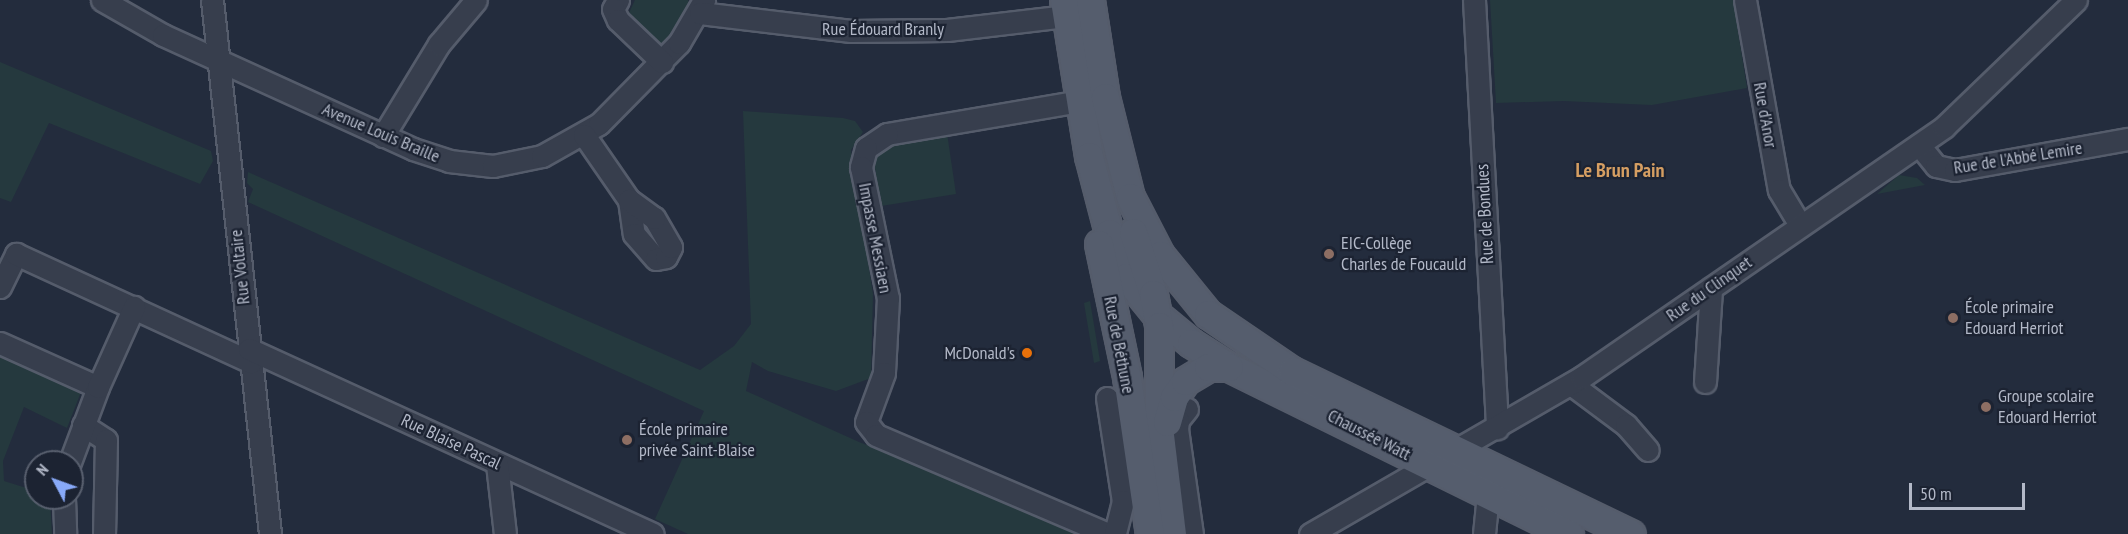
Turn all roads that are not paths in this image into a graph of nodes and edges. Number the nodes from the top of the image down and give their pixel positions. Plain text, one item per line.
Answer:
1 (102, 0) edge
2 (212, 0) edge
3 (476, 0) edge
4 (618, 0) edge
5 (1090, 0) edge
6 (1474, 0) edge
7 (1745, 0) edge
8 (2076, 0) edge
9 (702, 6) edge
10 (1066, 8) edge
11 (218, 60) junction
12 (662, 62) junction
13 (1092, 99) junction
14 (584, 135) junction
15 (383, 136) junction
16 (2128, 139) edge
17 (1919, 145) junction
18 (1089, 156) junction
19 (629, 200) dead end
20 (1800, 225) junction
21 (0, 287) edge
22 (1711, 288) junction
23 (134, 307) junction
24 (1163, 325) junction
25 (0, 343) edge
26 (250, 355) junction
27 (1229, 367) junction
28 (1292, 371) junction
29 (1127, 377) junction
30 (1705, 382) dead end
31 (1571, 384) junction
32 (98, 387) junction
33 (1107, 398) dead end
34 (1187, 409) dead end
35 (83, 425) junction
36 (1497, 428) junction
37 (74, 450) edge
38 (1460, 450) junction
39 (1648, 450) dead end
40 (497, 464) junction
41 (1431, 466) junction
42 (1163, 471) junction
43 (1488, 494) junction
44 (64, 510) edge
45 (65, 534) edge
46 (104, 534) edge
47 (270, 534) edge
48 (505, 534) edge
49 (653, 534) edge
50 (1108, 534) edge
51 (1115, 534) edge
52 (1150, 534) edge
53 (1172, 534) edge
54 (1192, 534) edge
55 (1310, 534) edge
56 (1484, 534) edge
57 (1569, 534) edge
58 (1631, 534) edge

1 - 11 street, Avenue Louis Braille
2 - 11 street, Rue Voltaire
3 - 15 street
4 - 12 street
5 - 13 main road, Chaussée Watt
6 - 36 street, Rue de Bondues
7 - 20 street, Rue d'Anor
8 - 17 street, Rue du Clinquet
9 - 10 street, Rue Édouard Branly
9 - 12 street, Avenue Louis Braille
10 - 13 main road, Chaussée Watt
11 - 15 street, Avenue Louis Braille
11 - 26 street, Rue Voltaire
12 - 14 street, Avenue Louis Braille
13 - 18 main road, Chaussée Watt
13 - 24 main road, Chaussée Watt
13 - 28 main road, Chaussée Watt
13 - 50 street, Impasse Messiaen
14 - 15 street, Avenue Louis Braille
14 - 19 street
16 - 17 street, Rue de l'Abbé Lemire
17 - 20 street, Rue du Clinquet
18 - 24 main road, Chaussée Watt
18 - 29 main road, Rue de Béthune
20 - 22 street, Rue du Clinquet
21 - 23 street, Rue Blaise Pascal
22 - 30 street
22 - 31 street, Rue du Clinquet
23 - 26 street, Rue Blaise Pascal
23 - 32 street
24 - 27 main road, Chaussée Watt
24 - 28 main road, Chaussée Watt
24 - 29 main road
24 - 42 main road, Rue de Béthune
25 - 32 street
26 - 40 street, Rue Blaise Pascal
26 - 47 street, Rue Voltaire
27 - 41 main road, Chaussée Watt
27 - 42 main road, Rue de Béthune
28 - 38 main road, Chaussée Watt
29 - 52 main road, Rue de Béthune
31 - 36 street, Rue du Clinquet
31 - 39 street
32 - 35 street
33 - 51 street
34 - 54 street
35 - 37 street
35 - 46 street
36 - 38 street, Rue du Clinquet
38 - 41 street, Rue du Clinquet
38 - 58 main road, Chaussée Watt
40 - 48 street
40 - 49 street, Rue Blaise Pascal
41 - 43 main road, Chaussée Watt
41 - 55 street, Rue du Clinquet
42 - 53 main road, Rue de Béthune
43 - 56 street
43 - 57 main road, Chaussée Watt
44 - 45 street

